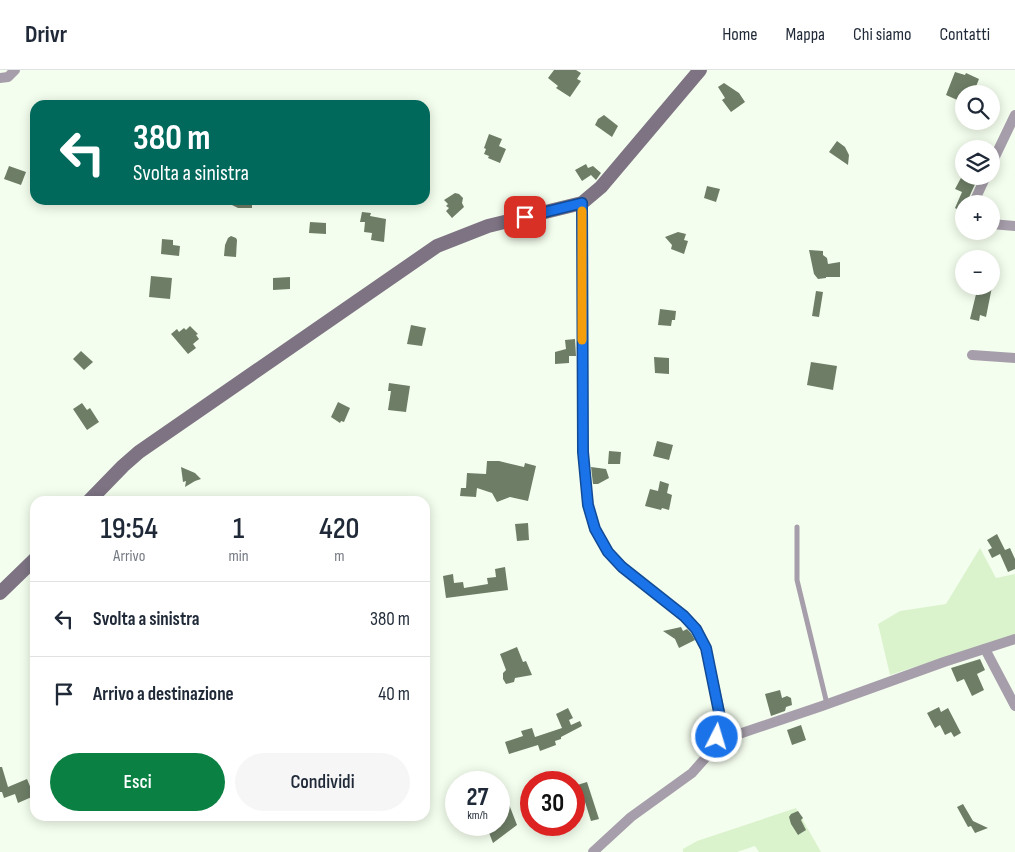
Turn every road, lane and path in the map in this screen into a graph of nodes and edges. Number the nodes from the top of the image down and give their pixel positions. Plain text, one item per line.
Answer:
1 (15, 70) edge
2 (700, 70) edge
3 (0, 78) edge
4 (1015, 115) edge
5 (1000, 146) edge
6 (582, 203) junction
7 (1000, 225) edge
8 (1015, 226) edge
9 (972, 355) dead end
10 (1015, 358) edge
11 (94, 496) edge
12 (797, 527) dead end
13 (30, 564) edge
14 (0, 593) edge
15 (1015, 639) edge
16 (985, 649) junction
17 (827, 704) junction
18 (1015, 706) edge
19 (715, 748) junction
20 (593, 852) edge

1 - 3 street
2 - 6 main road
4 - 5 street
6 - 11 main road
6 - 19 street
7 - 8 street
9 - 10 street
12 - 17 lane
13 - 14 main road
15 - 16 street
16 - 17 street
16 - 18 street
17 - 19 street
19 - 20 street

